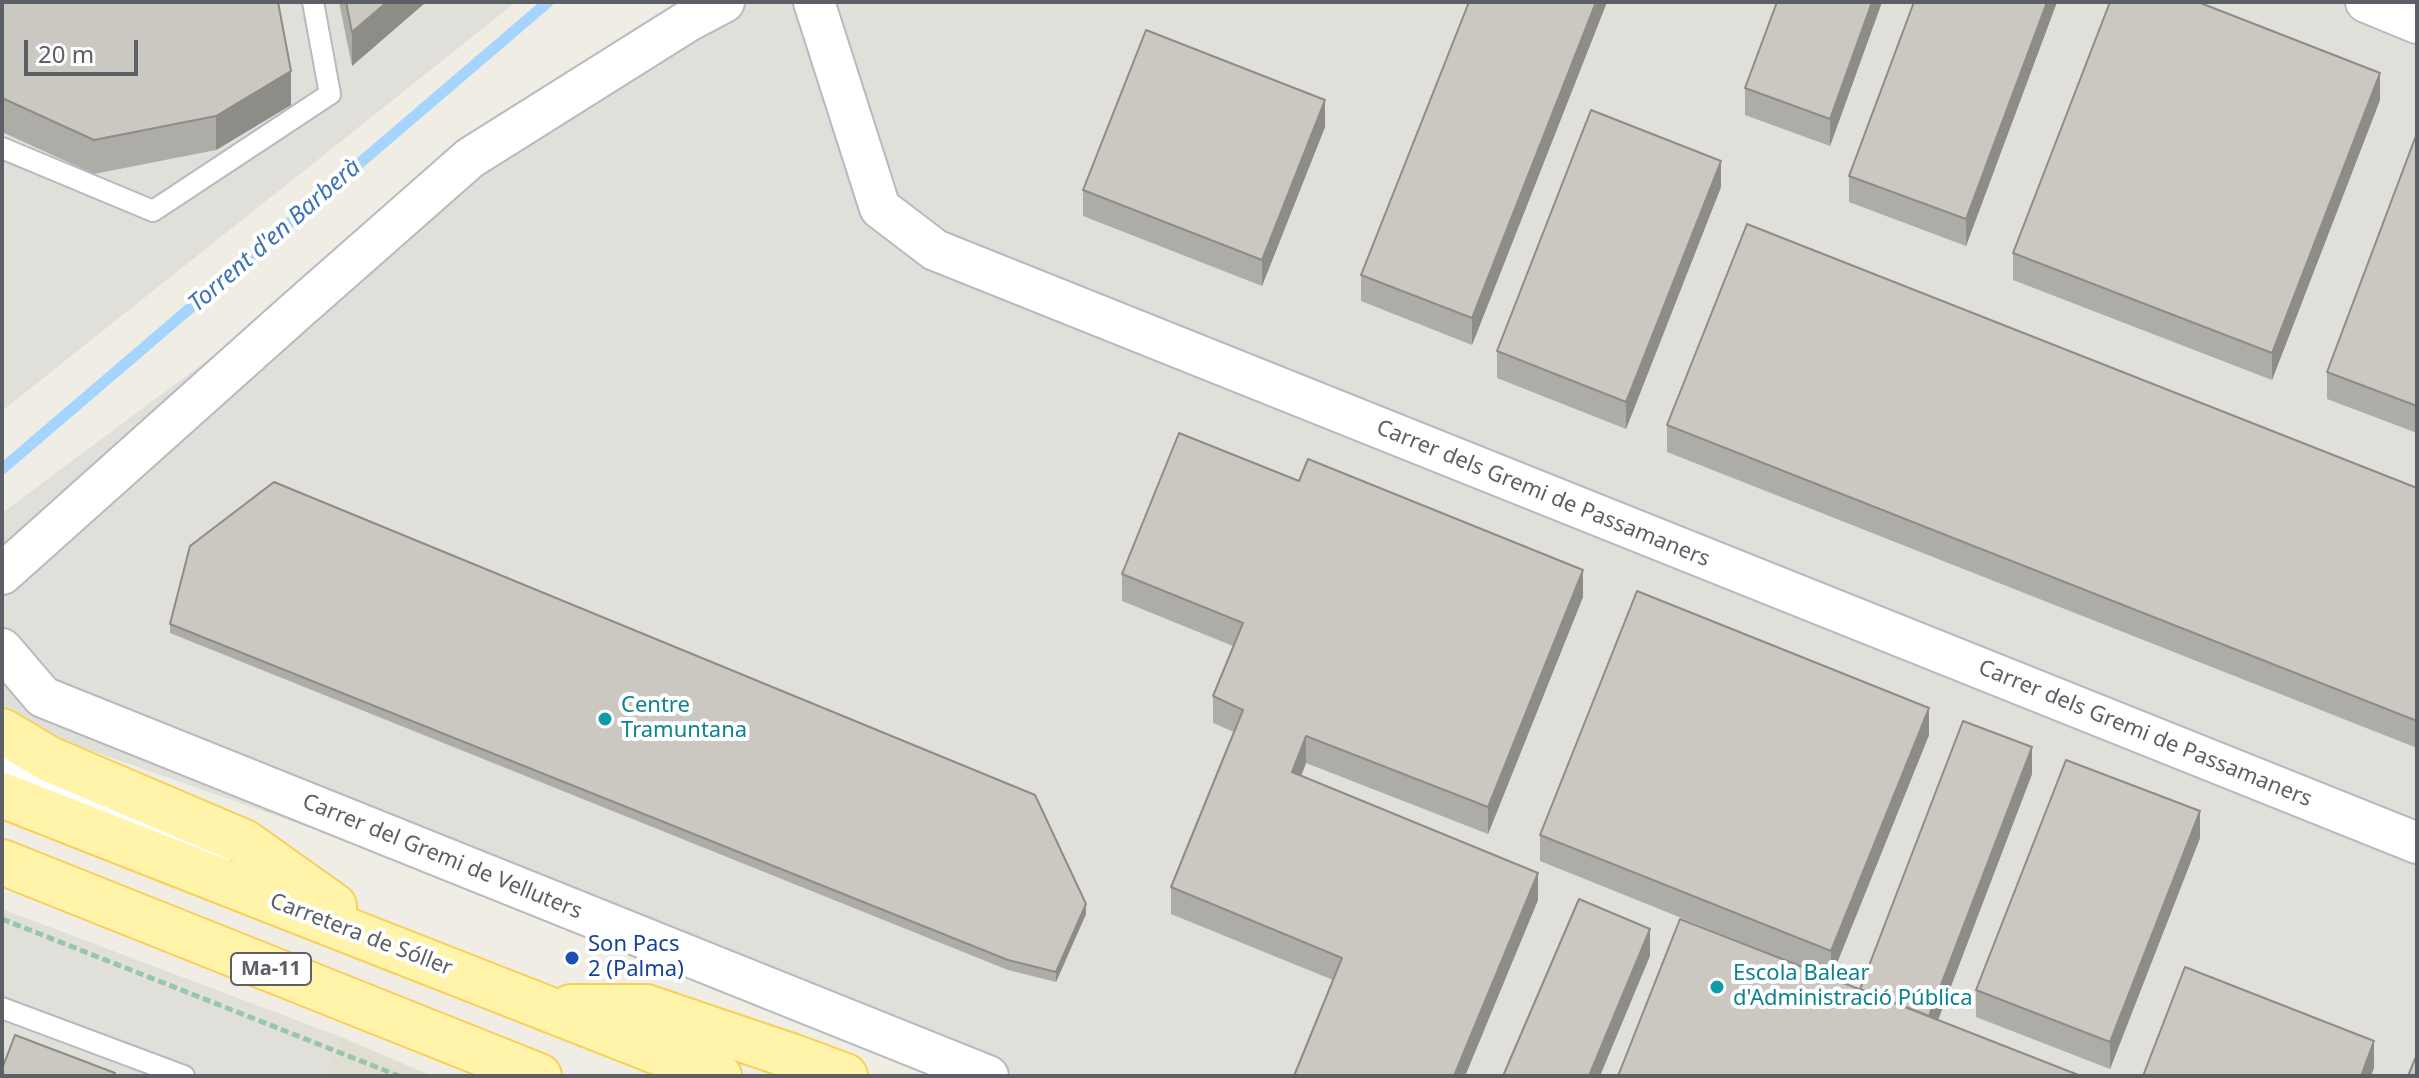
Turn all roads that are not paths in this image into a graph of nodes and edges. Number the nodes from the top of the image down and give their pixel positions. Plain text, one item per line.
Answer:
1 (313, 2) edge
2 (724, 2) edge
3 (814, 2) edge
4 (2366, 2) edge
5 (2417, 23) edge
6 (2, 148) edge
7 (2, 574) edge
8 (2, 649) edge
9 (2, 731) edge
10 (2, 767) edge
11 (2, 795) edge
12 (2417, 843) edge
13 (2, 862) edge
14 (389, 945) junction
15 (2, 1008) edge
16 (547, 1008) junction
17 (183, 1076) edge
18 (539, 1076) edge
19 (719, 1076) edge
20 (845, 1076) edge
21 (988, 1076) edge

1 - 6 lane
2 - 7 street
3 - 12 street, Carrer dels Gremi de Passamaners
4 - 5 street
8 - 21 street, Carrer del Gremi de Velluters
9 - 14 main road
10 - 14 street
11 - 14 main road, Carretera de Sóller
13 - 18 main road, Ma-11
14 - 16 main road, Carretera de Sóller
15 - 17 lane
16 - 19 main road, Carretera de Sóller
16 - 20 main road

